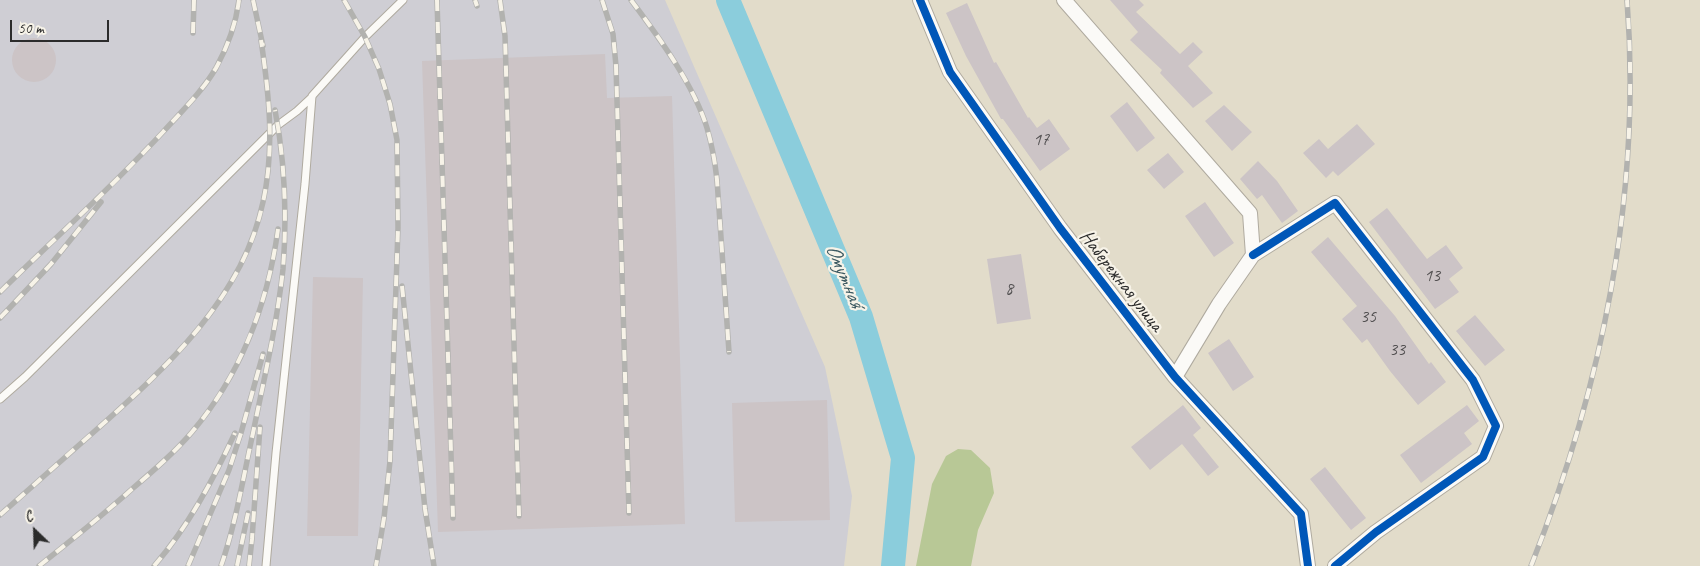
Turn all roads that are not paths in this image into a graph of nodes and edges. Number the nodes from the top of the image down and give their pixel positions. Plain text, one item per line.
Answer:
1 (404, 0) edge
2 (920, 0) edge
3 (1064, 0) edge
4 (312, 96) junction
5 (1253, 255) junction
6 (1175, 377) junction
7 (0, 399) edge
8 (266, 566) edge
9 (1308, 566) edge
10 (1335, 566) edge

1 - 4 lane
2 - 6 street, Набережная улица
3 - 5 street
4 - 7 lane
4 - 8 lane
5 - 6 street
5 - 10 street
6 - 9 street, Набережная улица

